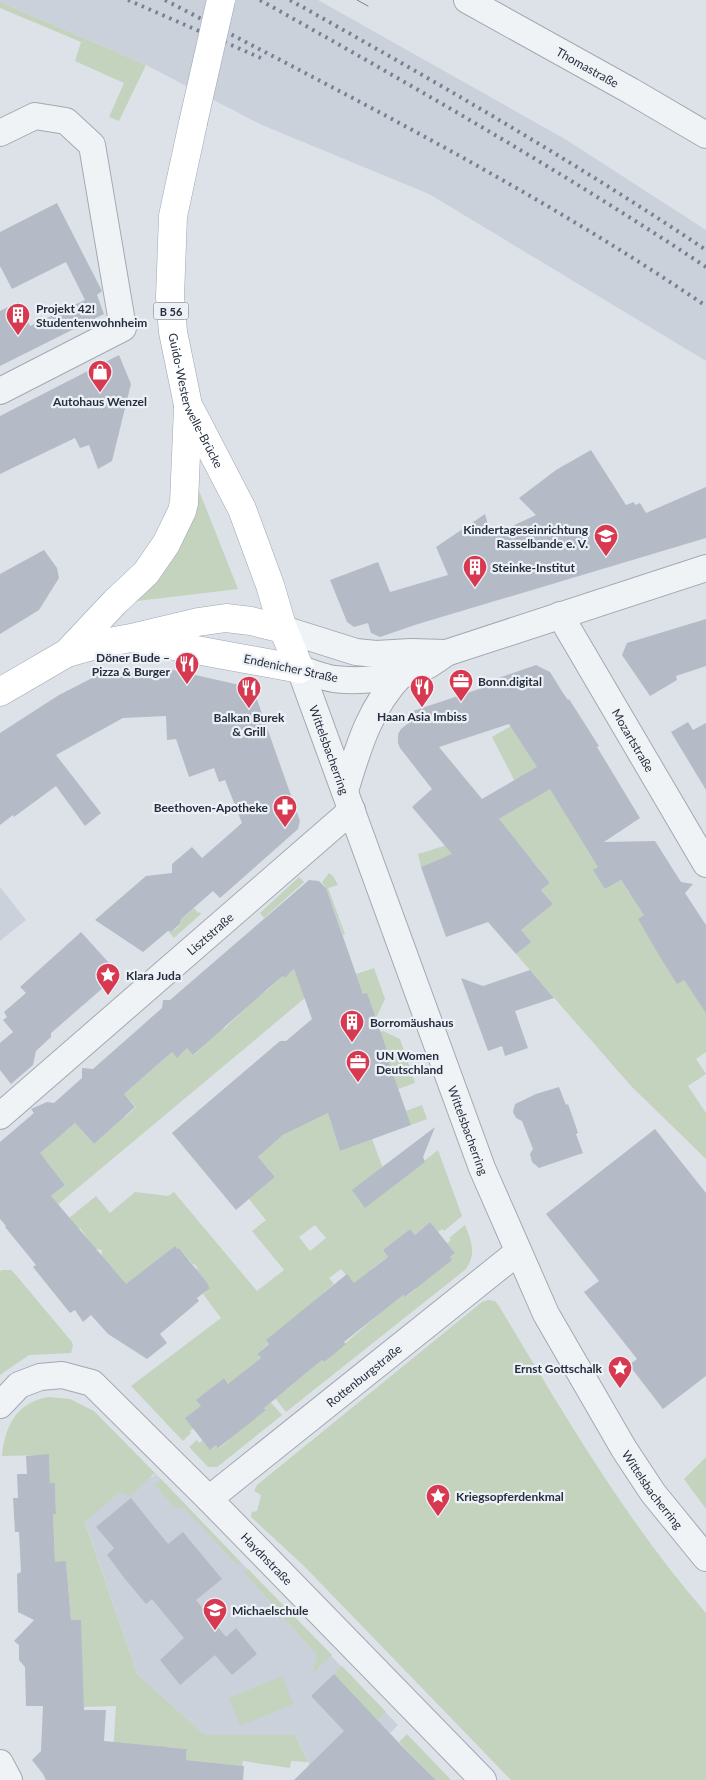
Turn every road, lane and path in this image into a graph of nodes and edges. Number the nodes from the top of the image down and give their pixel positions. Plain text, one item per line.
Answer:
1 (221, 0) edge
2 (467, 0) edge
3 (0, 133) edge
4 (706, 134) edge
5 (0, 391) edge
6 (188, 405) junction
7 (706, 568) edge
8 (560, 615) junction
9 (283, 629) junction
10 (131, 638) junction
11 (67, 653) junction
12 (446, 653) junction
13 (300, 669) junction
14 (402, 674) junction
15 (0, 692) edge
16 (348, 801) junction
17 (706, 864) edge
18 (0, 1116) edge
19 (518, 1252) junction
20 (0, 1406) edge
21 (209, 1499) junction
22 (706, 1558) edge
23 (0, 1763) edge
24 (8, 1780) edge
25 (483, 1780) edge

1 - 6 main road, Guido-Westerwelle-Brücke / B 56, bridge
2 - 4 street, Thomastraße
3 - 5 street
6 - 9 main road, Guido-Westerwelle-Brücke / B 56
6 - 11 main road, B 56
7 - 8 street, Endenicher Straße
8 - 12 street, Endenicher Straße
8 - 17 street, Mozartstraße
9 - 10 main road, Endenicher Straße / B 56
9 - 12 street, Endenicher Straße
9 - 13 main road, Guido-Westerwelle-Brücke / B 56
10 - 11 main road, Endenicher Straße / B 56
10 - 13 main road, Endenicher Straße / B 56
11 - 15 main road, Endenicher Straße / B 56
12 - 14 street, Endenicher Straße
13 - 14 street, Endenicher Straße
13 - 16 street, Wittelsbacherring
14 - 16 street
16 - 18 street, Lisztstraße
16 - 19 street, Wittelsbacherring
19 - 21 street, Rottenburgstraße
19 - 22 street, Wittelsbacherring
20 - 21 street, Haydnstraße
21 - 25 street, Haydnstraße
23 - 24 street

